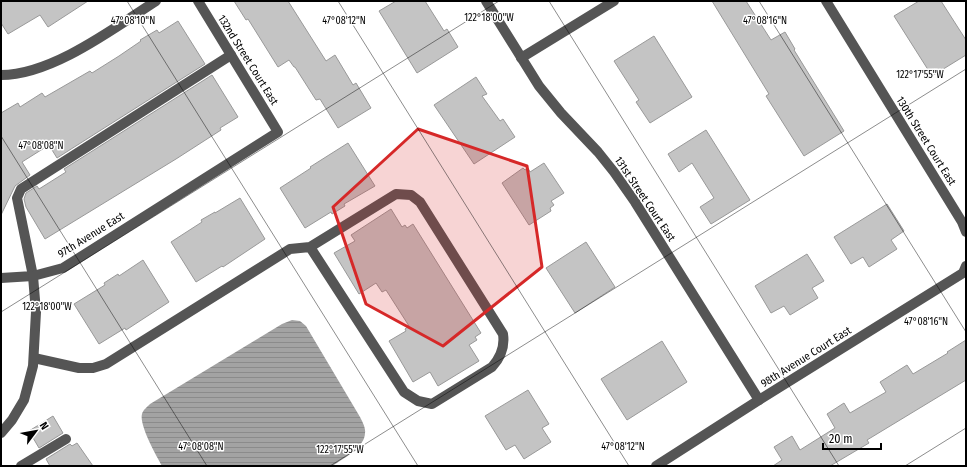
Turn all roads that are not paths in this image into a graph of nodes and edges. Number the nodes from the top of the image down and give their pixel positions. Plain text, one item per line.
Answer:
1 (156, 1) edge
2 (198, 1) edge
3 (486, 1) edge
4 (614, 1) edge
5 (826, 1) edge
6 (231, 55) junction
7 (521, 58) junction
8 (1, 75) edge
9 (278, 132) joint
10 (966, 232) edge
11 (310, 247) junction
12 (966, 266) edge
13 (33, 276) junction
14 (1, 278) edge
15 (34, 358) junction
16 (759, 400) junction
17 (1, 433) edge
18 (66, 439) dead end
19 (21, 466) edge
20 (656, 466) edge

1 - 8 street
2 - 6 street, 132nd Street Court East
3 - 7 street, 131st Street Court East
4 - 7 street
5 - 10 street, 130th Street Court East
6 - 9 street, 132nd Street Court East
6 - 13 street
7 - 16 street, 131st Street Court East
9 - 13 street, 97th Avenue East
11 - 11 street
11 - 15 street
12 - 16 street, 98th Avenue Court East
13 - 14 street, 97th Avenue East
13 - 15 street
15 - 17 street
16 - 20 street, 98th Avenue Court East
18 - 19 street

